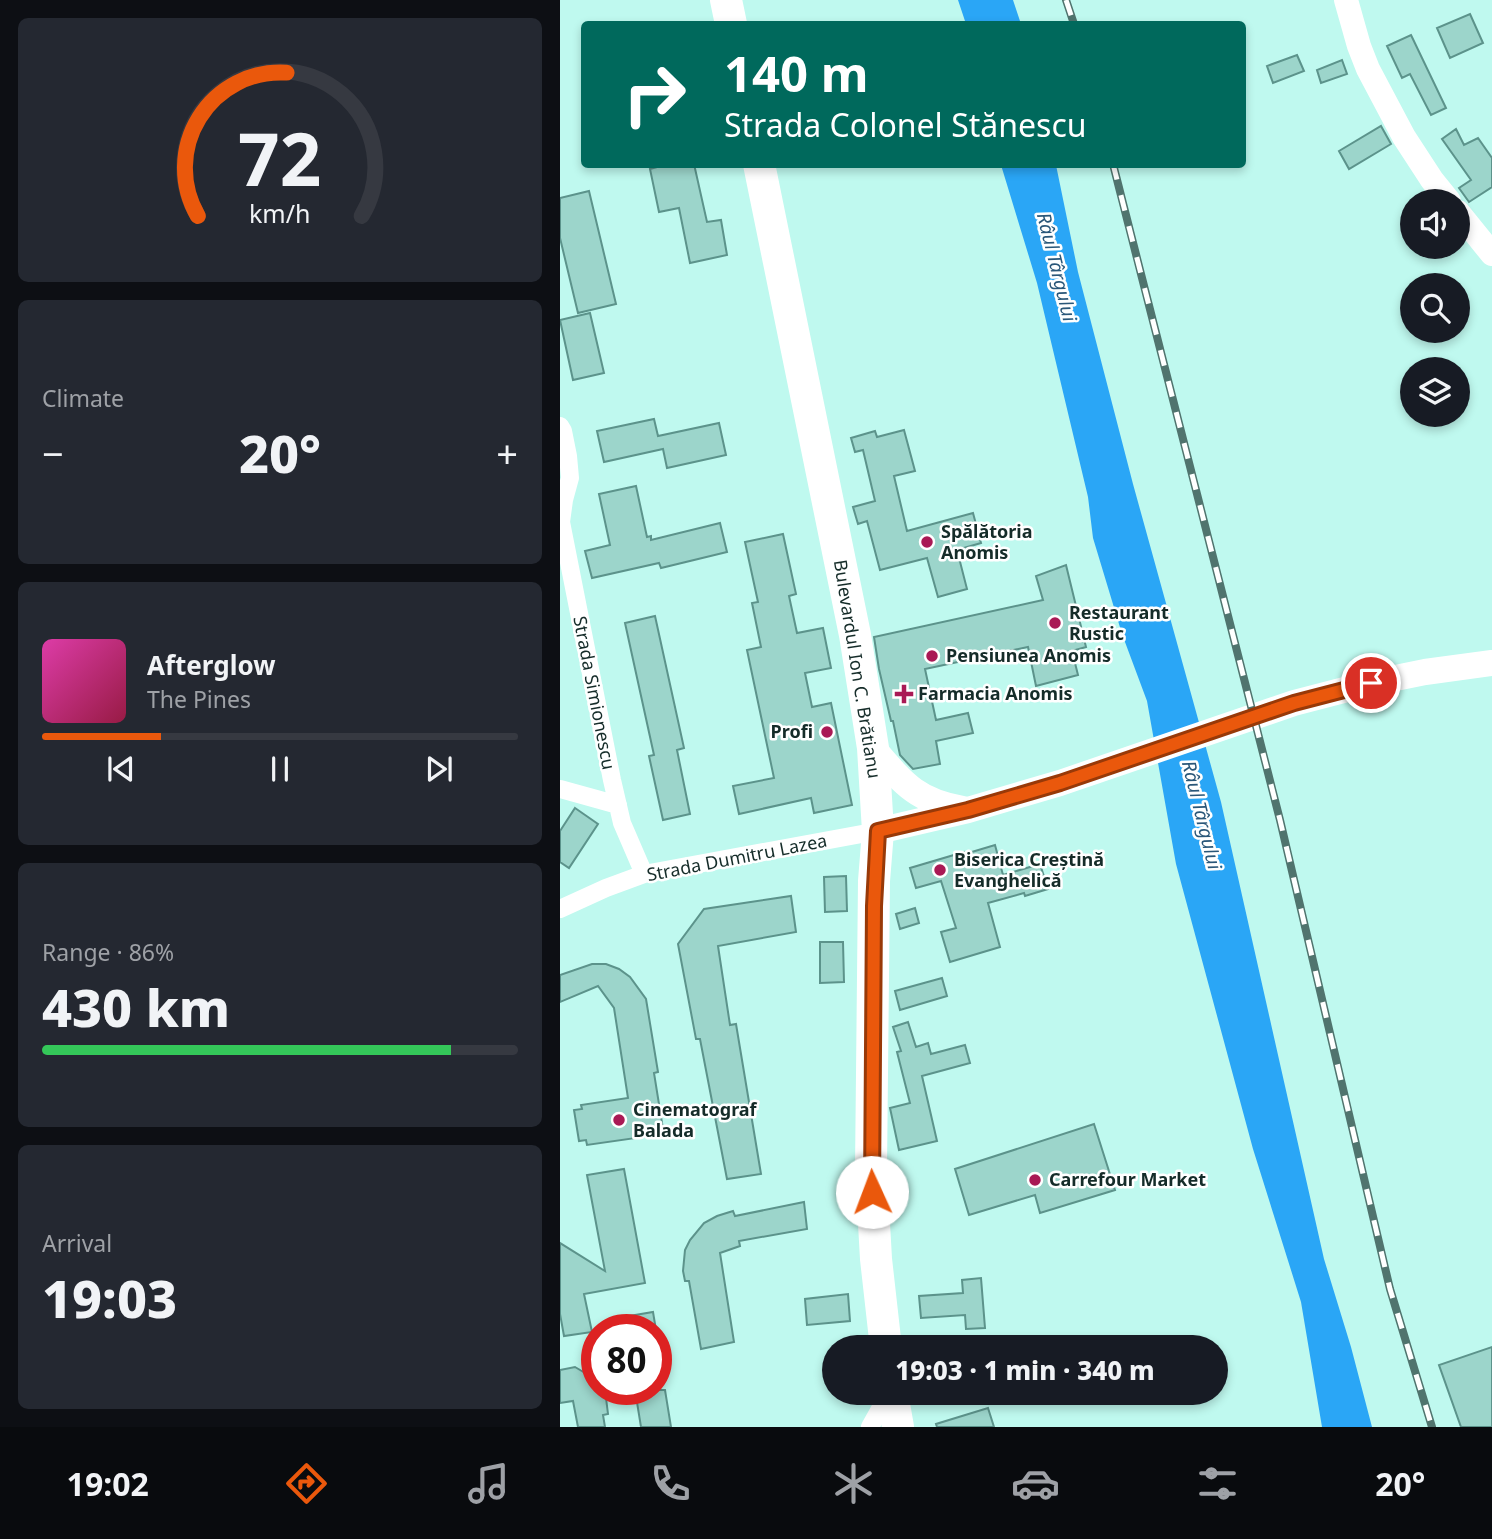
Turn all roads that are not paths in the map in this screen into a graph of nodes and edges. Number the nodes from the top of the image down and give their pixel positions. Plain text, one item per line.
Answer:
1 (726, 0) edge
2 (1346, 0) edge
3 (730, 21) edge
4 (760, 168) edge
5 (1439, 189) edge
6 (1470, 227) edge
7 (1492, 254) edge
8 (560, 426) edge
9 (1492, 663) edge
10 (873, 748) junction
11 (560, 789) edge
12 (618, 805) junction
13 (968, 810) junction
14 (878, 831) junction
15 (644, 874) junction
16 (560, 909) edge
17 (885, 1335) edge
18 (883, 1405) edge
19 (893, 1405) edge
20 (870, 1427) edge
21 (898, 1427) edge

1 - 3 highway
2 - 5 main road
4 - 10 highway, Bulevardul Ion C. Brătianu
6 - 7 main road
8 - 12 street, Strada Simionescu
9 - 13 main road
10 - 13 main road
10 - 14 highway, Bulevardul Ion C. Brătianu
11 - 12 street
12 - 15 street, Strada Simionescu
13 - 14 main road
14 - 15 street, Strada Dumitru Lazea
14 - 17 highway, Bulevardul Ion C. Brătianu
15 - 16 street, Strada Dumitru Lazea
18 - 20 street
19 - 21 highway

